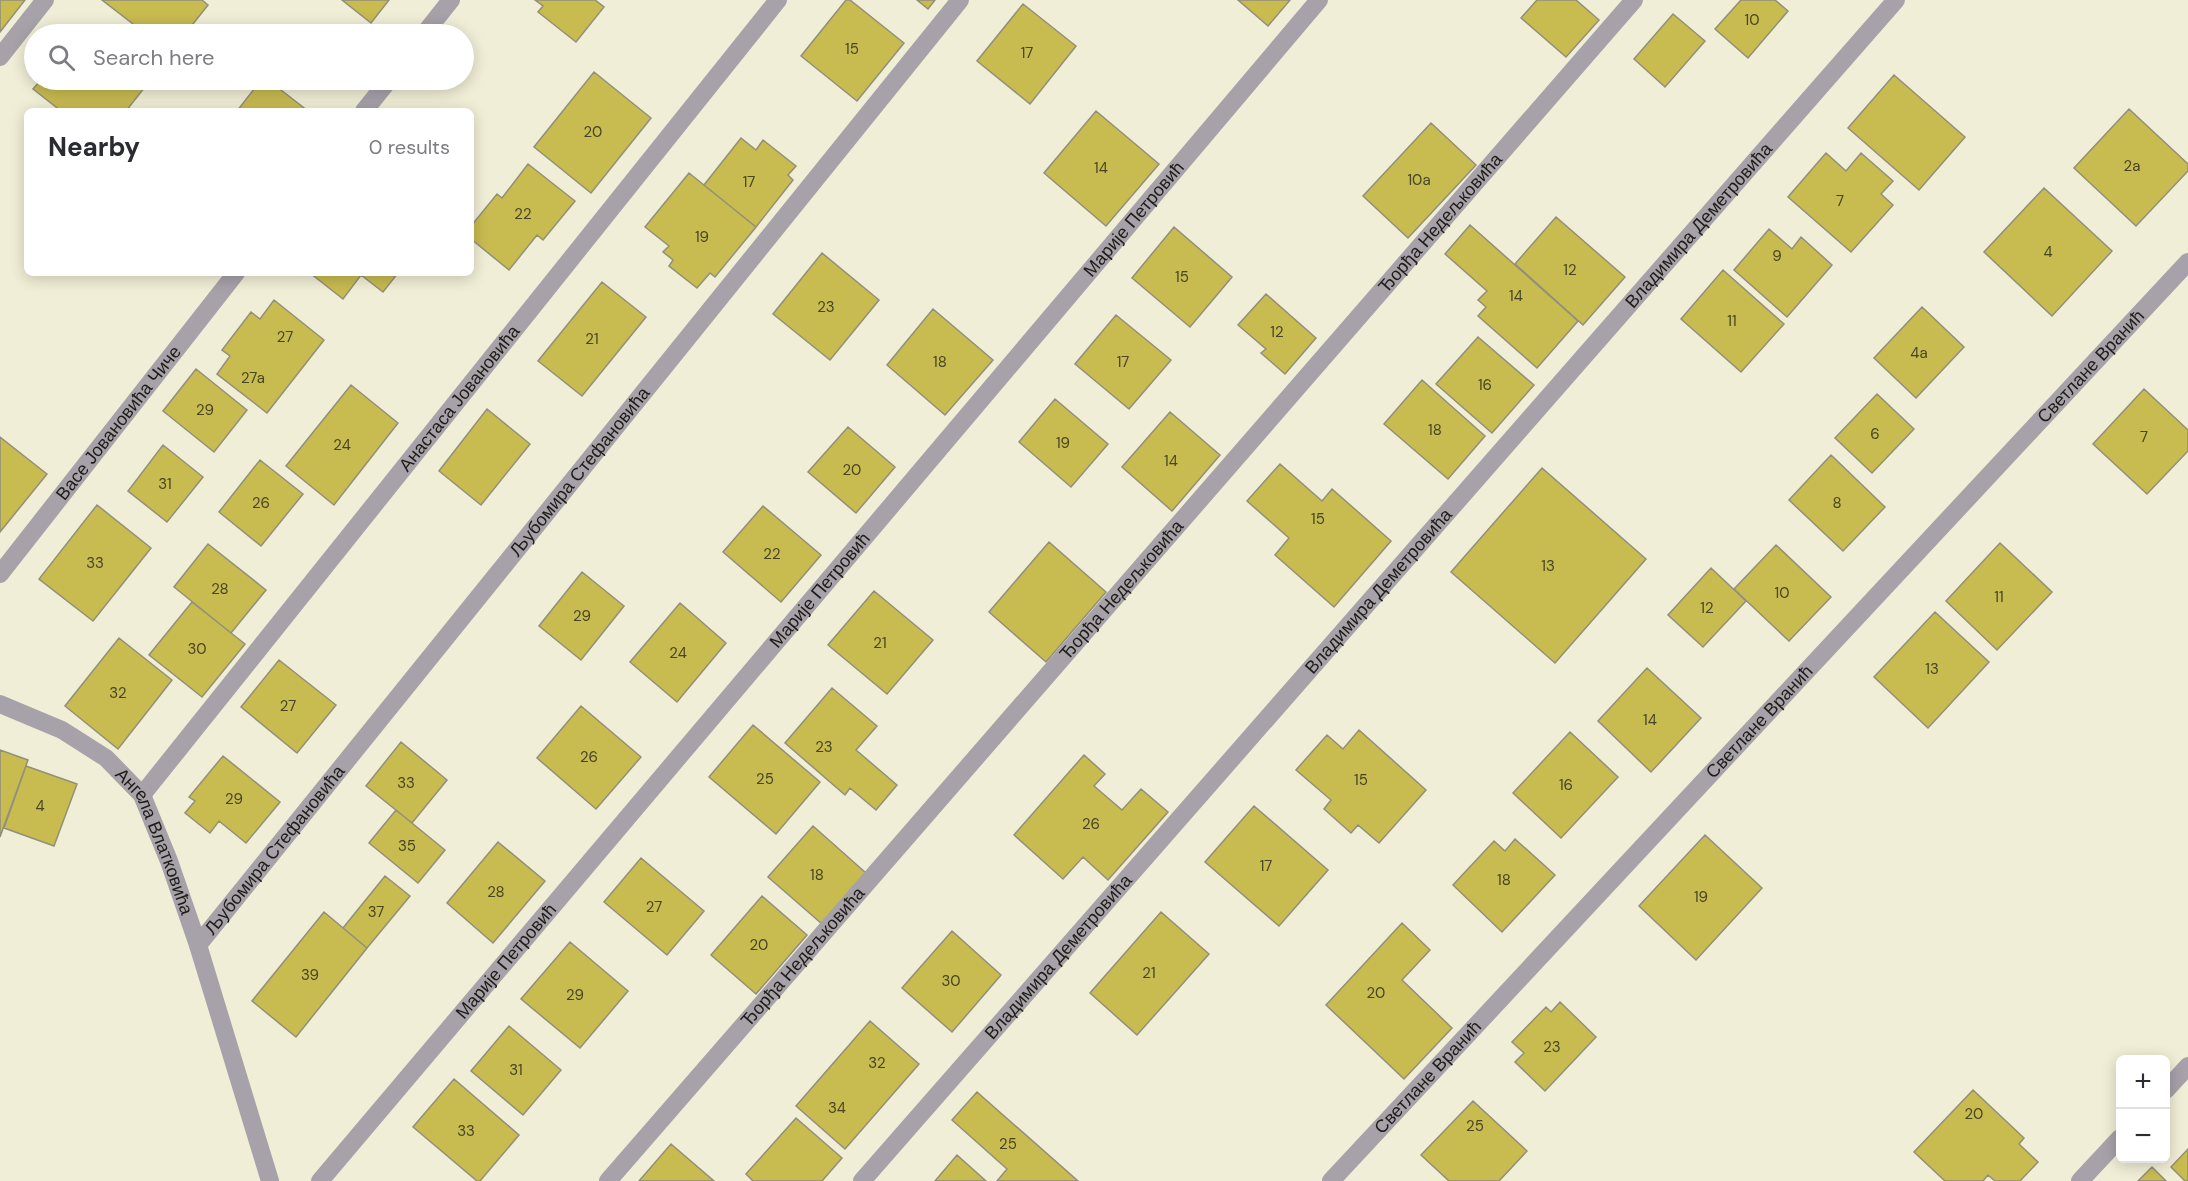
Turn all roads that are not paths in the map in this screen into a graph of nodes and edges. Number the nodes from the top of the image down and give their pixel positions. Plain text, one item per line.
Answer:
1 (45, 0) edge
2 (451, 0) edge
3 (778, 0) edge
4 (960, 0) edge
5 (1319, 0) edge
6 (1634, 0) edge
7 (1896, 0) edge
8 (26, 24) edge
9 (432, 24) edge
10 (24, 27) edge
11 (0, 57) edge
12 (380, 90) edge
13 (366, 108) edge
14 (2188, 262) edge
15 (235, 276) edge
16 (0, 574) edge
17 (0, 704) edge
18 (142, 795) junction
19 (198, 945) junction
20 (2188, 1066) edge
21 (2170, 1086) edge
22 (2116, 1143) edge
23 (270, 1181) edge
24 (320, 1181) edge
25 (608, 1181) edge
26 (862, 1181) edge
27 (1331, 1181) edge
28 (2080, 1181) edge

1 - 8 street
2 - 9 street
3 - 18 street, Анастаса Јовановића
4 - 19 street, Љубомира Стефановића
5 - 24 street, Марије Петровић
6 - 25 street, Ђорђа Недељковића
7 - 26 street, Владимира Деметровића
10 - 11 street
12 - 13 street
14 - 27 street, Светлане Вранић
15 - 16 street, Васе Јовановића Чиче
17 - 18 street, Ангела Влатковића
18 - 19 street, Ангела Влатковића
19 - 23 street, Ангела Влатковића
20 - 21 street
22 - 28 street

